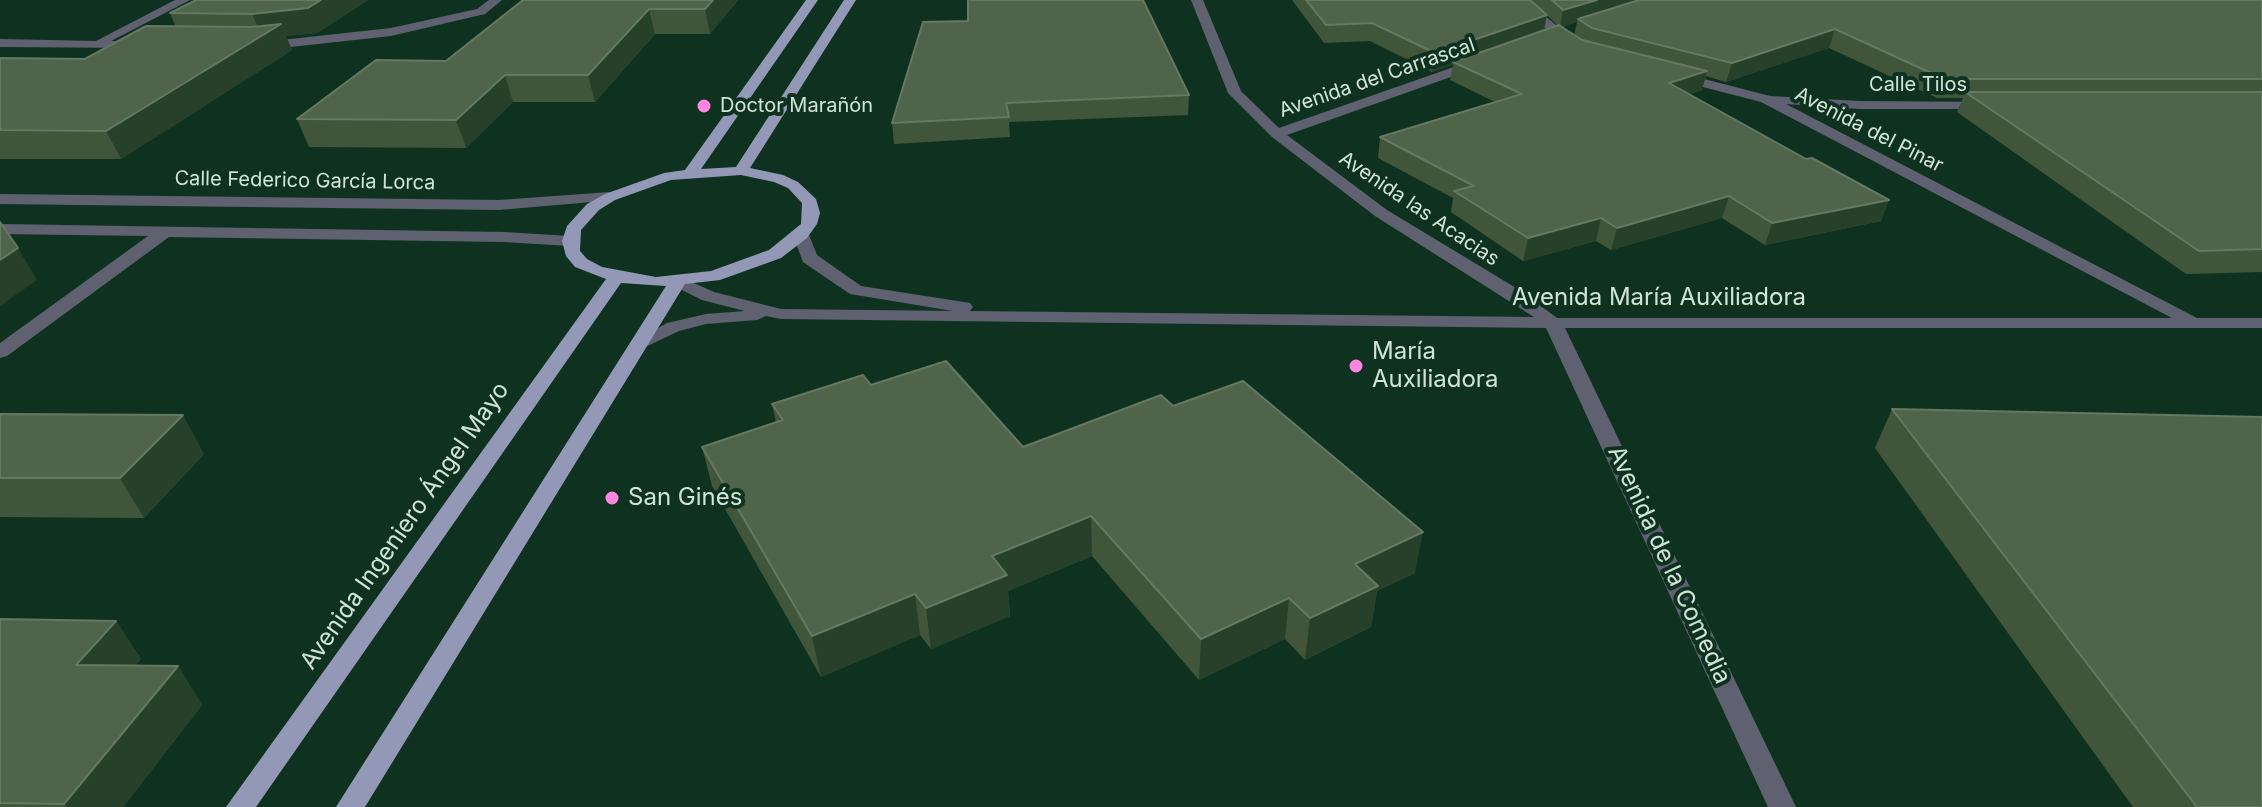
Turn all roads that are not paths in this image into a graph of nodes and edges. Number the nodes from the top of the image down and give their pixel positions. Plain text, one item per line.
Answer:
1 (184, 0) edge
2 (496, 0) edge
3 (812, 0) edge
4 (850, 0) edge
5 (1197, 0) edge
6 (1519, 0) edge
7 (0, 43) edge
8 (97, 44) junction
9 (157, 45) edge
10 (248, 46) edge
11 (1583, 52) edge
12 (1483, 61) edge
13 (1659, 72) edge
14 (1766, 99) junction
15 (1998, 105) edge
16 (1277, 134) junction
17 (741, 171) junction
18 (691, 173) junction
19 (610, 197) junction
20 (0, 199) edge
21 (0, 229) edge
22 (166, 231) junction
23 (801, 235) junction
24 (570, 241) junction
25 (616, 277) junction
26 (678, 281) junction
27 (781, 314) junction
28 (1056, 316) junction
29 (2194, 321) junction
30 (1553, 323) junction
31 (2262, 323) edge
32 (639, 344) junction
33 (0, 352) edge
34 (240, 807) edge
35 (350, 807) edge
36 (1782, 807) edge

1 - 8 street
2 - 10 street
3 - 18 main road
4 - 17 main road
5 - 16 street, Avenida las Acacias
6 - 11 street
7 - 8 street
8 - 9 street
12 - 16 street, Avenida del Carrascal
13 - 14 street, Avenida del Pinar
14 - 15 street, Calle Tilos
14 - 29 street, Avenida del Pinar
16 - 30 street, Avenida las Acacias
17 - 18 main road
17 - 23 main road
18 - 19 main road
19 - 20 street, Calle Federico García Lorca
19 - 24 main road
21 - 22 street
22 - 24 street
22 - 33 street
23 - 26 main road
23 - 28 street, Avenida María Auxiliadora
24 - 25 main road
25 - 26 main road
25 - 34 main road, Avenida Ingeniero Ángel Mayo
26 - 27 street, Avenida María Auxiliadora
26 - 32 main road
27 - 28 street, Avenida María Auxiliadora
27 - 32 street
28 - 30 street, Avenida María Auxiliadora
29 - 30 street, Avenida María Auxiliadora
29 - 31 street, Avenida María Auxiliadora
30 - 36 street, Avenida de la Comedia
32 - 35 main road

